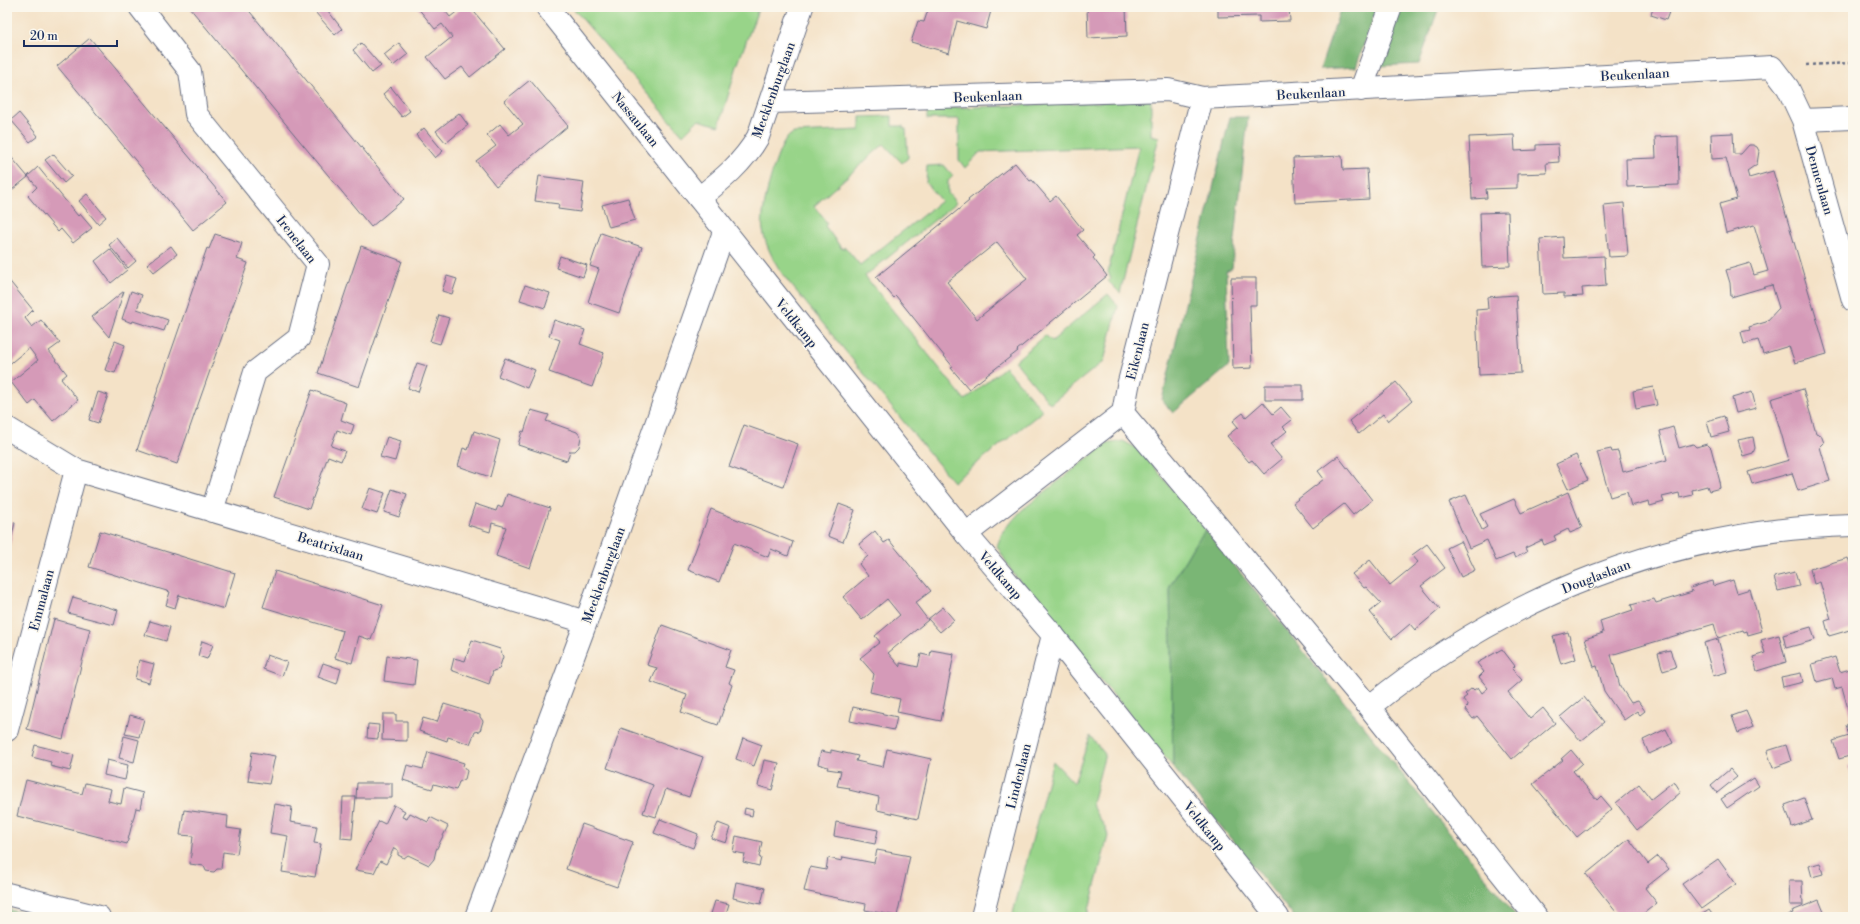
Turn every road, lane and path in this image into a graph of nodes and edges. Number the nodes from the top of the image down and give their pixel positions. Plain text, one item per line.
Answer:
1 (140, 7) edge
2 (547, 7) edge
3 (802, 7) edge
4 (1391, 7) edge
5 (1853, 63) edge
6 (1772, 66) junction
7 (1362, 90) junction
8 (1202, 98) junction
9 (770, 102) junction
10 (1853, 118) edge
11 (1803, 120) junction
12 (699, 198) junction
13 (724, 232) junction
14 (1853, 300) edge
15 (1123, 414) junction
16 (7, 428) edge
17 (76, 470) junction
18 (212, 511) junction
19 (1853, 525) edge
20 (966, 534) junction
21 (586, 622) junction
22 (1054, 635) junction
23 (1369, 707) junction
24 (7, 730) edge
25 (7, 894) edge
26 (99, 917) edge
27 (476, 917) edge
28 (982, 917) edge
29 (1278, 917) edge
30 (1536, 917) edge

1 - 18 street, Irenelaan
2 - 12 street, Nassaulaan
3 - 9 street, Mecklenburglaan
4 - 7 street
5 - 6 path
6 - 7 street, Beukenlaan
6 - 11 street, Dennenlaan
7 - 8 street, Beukenlaan
8 - 9 street, Beukenlaan
8 - 15 street, Eikenlaan
9 - 12 street, Mecklenburglaan
10 - 11 street
11 - 14 street, Dennenlaan
12 - 13 street, Nassaulaan
13 - 20 street, Veldkamp
13 - 21 street, Mecklenburglaan
15 - 20 street
15 - 23 street
16 - 17 street, Beatrixlaan
17 - 18 street, Beatrixlaan
17 - 24 street, Emmalaan
18 - 21 street, Beatrixlaan
19 - 23 street, Douglaslaan
20 - 22 street, Veldkamp
21 - 27 street, Mecklenburglaan
22 - 28 street, Lindenlaan
22 - 29 street, Veldkamp
23 - 30 street
25 - 26 street

